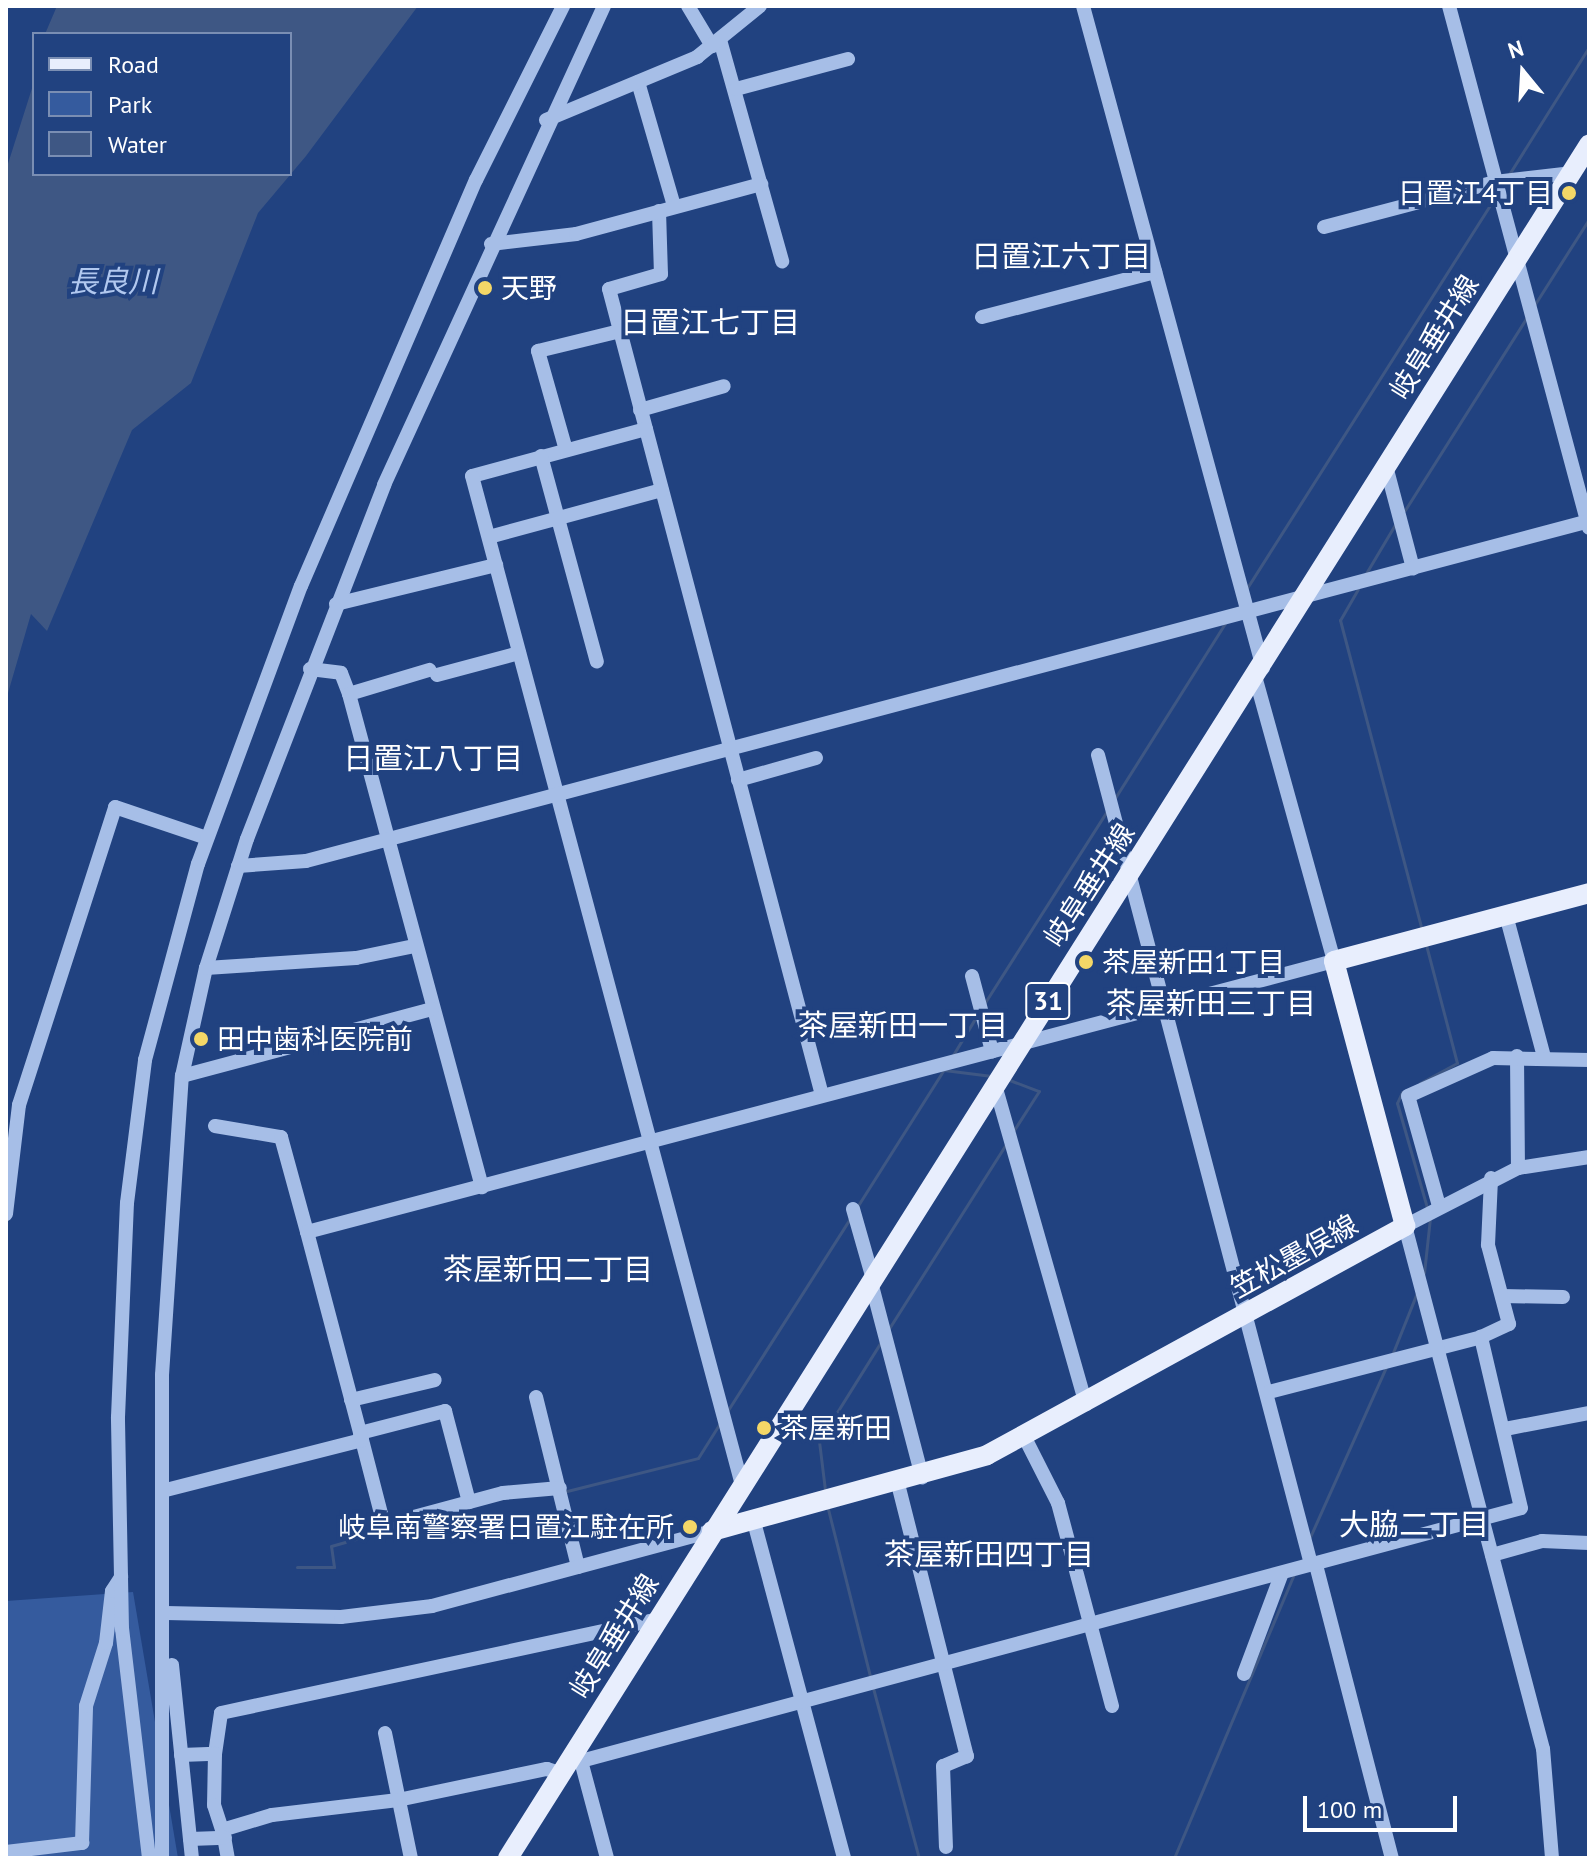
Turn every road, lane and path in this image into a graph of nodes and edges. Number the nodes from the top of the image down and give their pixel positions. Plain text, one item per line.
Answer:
1 (563, 6) edge
2 (604, 6) edge
3 (688, 6) edge
4 (760, 6) edge
5 (1083, 6) edge
6 (1449, 6) edge
7 (716, 43) junction
8 (848, 59) dead end
9 (638, 82) junction
10 (736, 89) junction
11 (546, 120) junction
12 (1587, 151) edge
13 (1572, 173) junction
14 (1495, 182) junction
15 (761, 184) junction
16 (666, 208) junction
17 (1324, 227) dead end
18 (491, 244) junction
19 (1518, 257) junction
20 (782, 261) dead end
21 (1155, 272) junction
22 (982, 317) dead end
23 (620, 331) junction
24 (724, 386) dead end
25 (640, 410) junction
26 (646, 429) junction
27 (566, 450) junction
28 (541, 456) junction
29 (1386, 466) junction
30 (662, 490) junction
31 (559, 518) junction
32 (1588, 524) edge
33 (489, 537) junction
34 (496, 565) junction
35 (1413, 568) junction
36 (1307, 596) junction
37 (336, 604) junction
38 (1246, 611) junction
39 (519, 653) junction
40 (597, 662) dead end
41 (310, 669) junction
42 (1259, 675) junction
43 (349, 694) junction
44 (730, 750) junction
45 (1098, 755) dead end
46 (816, 758) dead end
47 (738, 780) junction
48 (558, 794) junction
49 (201, 836) dead end
50 (387, 839) junction
51 (238, 866) junction
52 (1129, 873) junction
53 (1589, 893) edge
54 (1506, 915) junction
55 (414, 946) junction
56 (1334, 961) junction
57 (206, 968) junction
58 (972, 976) dead end
59 (1161, 1005) junction
60 (432, 1009) junction
61 (1021, 1043) junction
62 (992, 1051) junction
63 (1517, 1056) junction
64 (1544, 1057) junction
65 (1589, 1060) edge
66 (182, 1076) junction
67 (995, 1085) junction
68 (822, 1095) junction
69 (215, 1126) dead end
70 (650, 1141) junction
71 (1589, 1157) edge
72 (1518, 1168) junction
73 (1491, 1178) junction
74 (482, 1187) junction
75 (1439, 1206) junction
76 (853, 1209) dead end
77 (6, 1214) edge
78 (1405, 1226) junction
79 (307, 1232) junction
80 (872, 1280) junction
81 (1502, 1296) junction
82 (1563, 1297) dead end
83 (1247, 1315) junction
84 (1481, 1337) junction
85 (1436, 1347) junction
86 (435, 1380) dead end
87 (1269, 1392) junction
88 (536, 1397) dead end
89 (351, 1400) junction
90 (1086, 1404) junction
91 (1589, 1413) edge
92 (1505, 1429) junction
93 (361, 1436) junction
94 (1025, 1438) junction
95 (922, 1477) junction
96 (898, 1484) junction
97 (742, 1485) junction
98 (560, 1488) junction
99 (162, 1491) junction
100 (469, 1502) junction
101 (1482, 1519) junction
102 (754, 1522) junction
103 (712, 1531) junction
104 (1589, 1543) edge
105 (1492, 1555) junction
106 (1313, 1564) junction
107 (578, 1567) junction
108 (1282, 1573) junction
109 (122, 1576) junction
110 (166, 1613) junction
111 (655, 1620) junction
112 (1090, 1625) junction
113 (165, 1641) junction
114 (943, 1663) junction
115 (1244, 1674) dead end
116 (802, 1701) junction
117 (1112, 1706) dead end
118 (385, 1733) dead end
119 (215, 1754) junction
120 (181, 1755) junction
121 (578, 1757) junction
122 (562, 1774) junction
123 (398, 1800) junction
124 (224, 1834) junction
125 (190, 1839) junction
126 (946, 1847) dead end
127 (6, 1852) edge
128 (149, 1858) edge
129 (162, 1858) edge
130 (192, 1858) edge
131 (228, 1858) edge
132 (411, 1858) edge
133 (508, 1858) edge
134 (607, 1858) edge
135 (844, 1858) edge
136 (1392, 1858) edge
137 (1552, 1858) edge

1 - 109 street
2 - 11 street
3 - 7 street
4 - 7 street
5 - 21 street
6 - 14 street
7 - 9 street
7 - 10 street
8 - 10 street
9 - 11 street
9 - 16 street
10 - 15 street
11 - 18 street
12 - 13 main road, 岐阜垂井線 / 31
13 - 14 street
13 - 19 main road, 岐阜垂井線 / 31
14 - 17 street
14 - 19 street
15 - 16 street
15 - 20 street
16 - 18 street
16 - 23 street
18 - 37 street
19 - 29 main road, 岐阜垂井線 / 31
19 - 32 street
21 - 22 street
21 - 38 street
23 - 25 street
23 - 27 street
24 - 25 street
25 - 26 street
26 - 27 street
26 - 30 street
27 - 28 street
28 - 31 street
28 - 33 street
29 - 35 street
29 - 36 main road, 岐阜垂井線 / 31
30 - 31 street
30 - 44 street
31 - 33 street
31 - 40 street
32 - 35 street
33 - 34 street
34 - 37 street
34 - 39 street
35 - 36 street
36 - 38 street
36 - 42 main road, 岐阜垂井線 / 31
37 - 41 street
38 - 42 street
38 - 44 street
39 - 43 street
39 - 48 street
41 - 43 street
41 - 51 street
42 - 52 main road, 岐阜垂井線 / 31
42 - 56 street
43 - 50 street
44 - 47 street
44 - 48 street
45 - 52 street
46 - 47 street
47 - 68 street
48 - 50 street
48 - 70 street
49 - 77 street
50 - 51 street
50 - 55 street
51 - 57 street
52 - 59 street
52 - 61 main road, 岐阜垂井線 / 31
53 - 54 main road
54 - 56 main road
54 - 64 street
55 - 57 street
55 - 60 street
56 - 59 street
56 - 78 main road
57 - 66 street
58 - 62 street
59 - 61 street
59 - 83 street
60 - 66 street
60 - 74 street
61 - 62 street
61 - 67 main road, 岐阜垂井線 / 31
62 - 68 street
63 - 64 street
63 - 72 street
63 - 75 street
64 - 65 street
66 - 99 street
67 - 80 main road, 岐阜垂井線 / 31
67 - 90 street
68 - 70 street
69 - 79 street
70 - 74 street
70 - 97 street
71 - 72 street
72 - 73 street
73 - 75 street
73 - 81 street
74 - 79 street
75 - 78 street
76 - 80 street
78 - 83 main road, 笠松墨俣線
78 - 85 street
79 - 89 street
80 - 95 street
80 - 97 main road, 岐阜垂井線 / 31
81 - 82 street
81 - 84 street
83 - 87 street
83 - 90 main road, 笠松墨俣線
84 - 85 street
84 - 92 street
85 - 87 street
85 - 101 street
86 - 89 street
87 - 106 street
88 - 98 street
89 - 93 street
90 - 94 main road, 笠松墨俣線
91 - 92 street
92 - 101 street
93 - 99 street
93 - 100 street
93 - 100 street
94 - 95 main road, 笠松墨俣線
94 - 112 street
95 - 96 main road, 笠松墨俣線
96 - 102 main road, 笠松墨俣線
96 - 114 street
97 - 103 main road, 岐阜垂井線 / 31
98 - 100 street
98 - 107 street
99 - 110 street
101 - 105 street
101 - 106 street
102 - 103 main road, 笠松墨俣線
102 - 116 street
103 - 107 street
103 - 111 main road, 岐阜垂井線 / 31
104 - 105 street
105 - 137 street
106 - 108 street
106 - 136 street
107 - 110 street
108 - 112 street
108 - 115 street
109 - 127 street
109 - 128 street
110 - 113 street
111 - 119 street
111 - 121 main road, 岐阜垂井線 / 31
112 - 114 street
112 - 117 street
113 - 120 street
113 - 129 street
114 - 116 street
114 - 126 street
116 - 121 street
116 - 135 street
118 - 123 street
119 - 120 street
119 - 124 street
120 - 125 street
121 - 122 main road, 岐阜垂井線 / 31
121 - 134 street
122 - 123 street
122 - 133 main road, 岐阜垂井線 / 31
123 - 124 street
123 - 132 street
124 - 125 street
124 - 131 street
125 - 130 street

